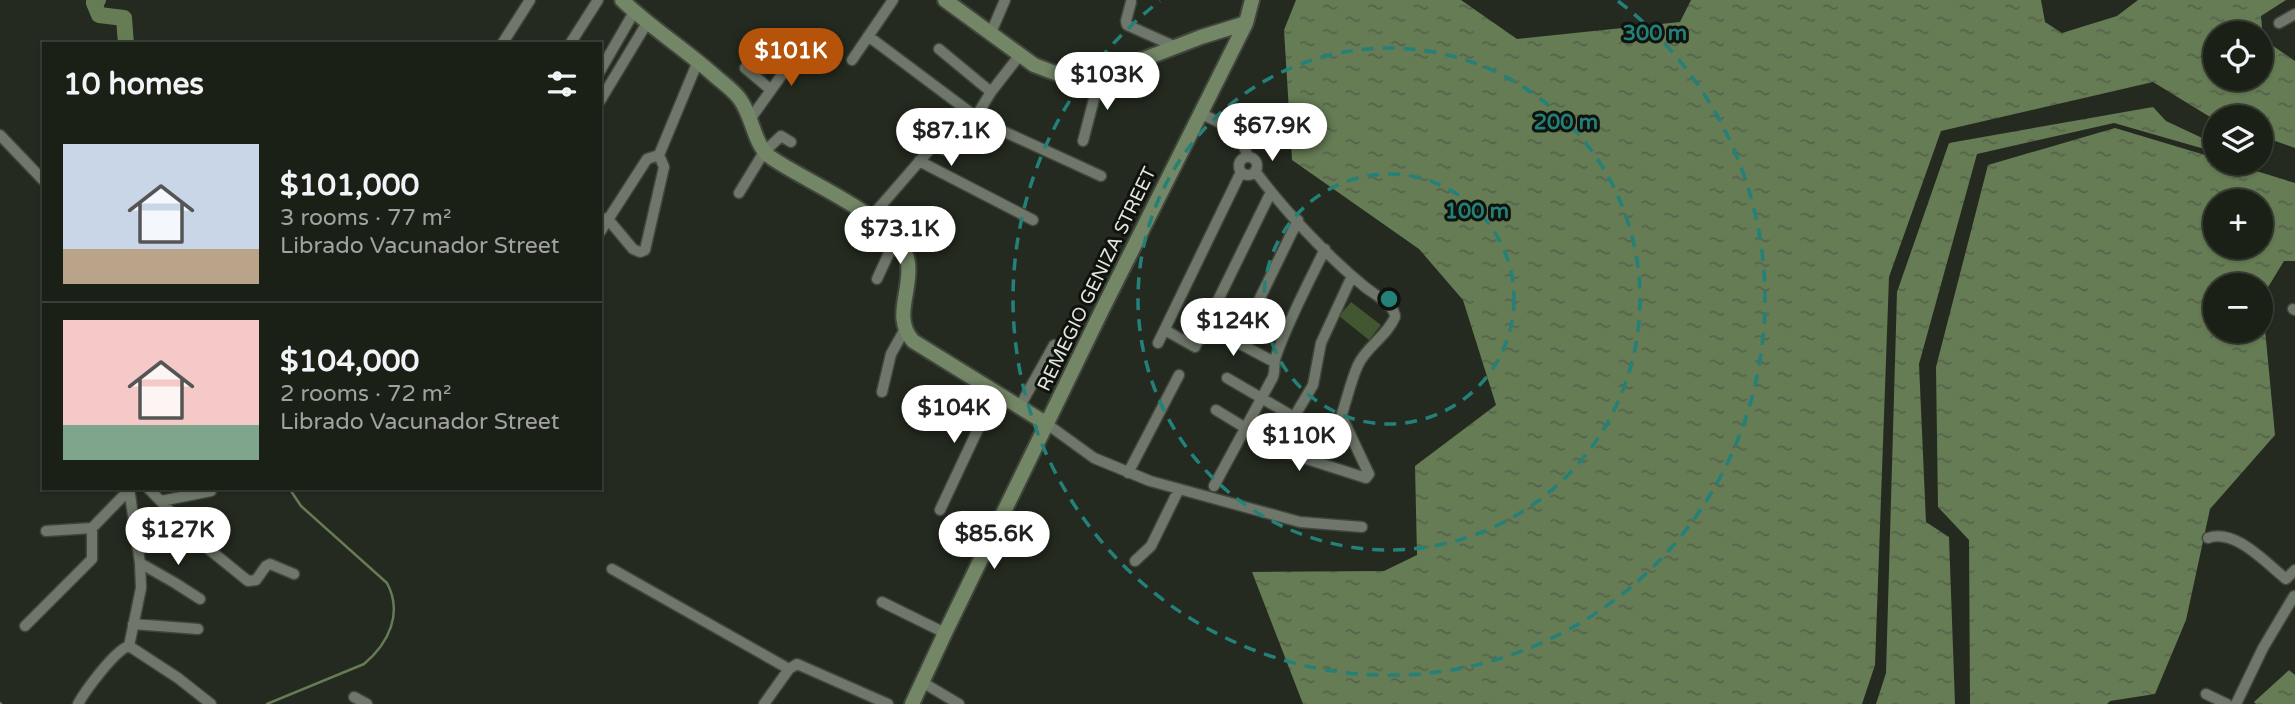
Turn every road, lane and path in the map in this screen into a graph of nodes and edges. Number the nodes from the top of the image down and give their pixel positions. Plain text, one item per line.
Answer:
1 (530, 0) edge
2 (598, 0) edge
3 (622, 0) edge
4 (894, 0) edge
5 (945, 0) edge
6 (1005, 0) edge
7 (1252, 0) edge
8 (1131, 2) dead end
9 (634, 12) junction
10 (2295, 14) edge
11 (647, 23) junction
12 (1246, 23) junction
13 (2279, 23) dead end
14 (990, 35) junction
15 (868, 36) junction
16 (804, 39) dead end
17 (503, 42) edge
18 (571, 42) edge
19 (1176, 47) junction
20 (939, 49) dead end
21 (1019, 56) junction
22 (852, 60) dead end
23 (698, 61) junction
24 (602, 68) edge
25 (745, 68) dead end
26 (1100, 76) junction
27 (771, 90) junction
28 (991, 92) junction
29 (602, 98) edge
30 (1200, 113) junction
31 (974, 117) junction
32 (751, 118) junction
33 (0, 135) edge
34 (1083, 141) dead end
35 (791, 142) dead end
36 (764, 152) junction
37 (659, 155) junction
38 (1248, 157) junction
39 (919, 161) junction
40 (1255, 171) junction
41 (1241, 172) junction
42 (1101, 176) dead end
43 (42, 179) edge
44 (1271, 192) junction
45 (739, 193) dead end
46 (872, 217) junction
47 (607, 218) junction
48 (1032, 220) dead end
49 (1298, 220) junction
50 (602, 228) edge
51 (895, 240) junction
52 (1325, 249) junction
53 (1352, 276) junction
54 (877, 279) dead end
55 (1207, 326) junction
56 (905, 329) junction
57 (1165, 330) junction
58 (1238, 343) junction
59 (1158, 344) dead end
60 (1054, 345) dead end
61 (1274, 362) junction
62 (1179, 375) dead end
63 (1227, 378) dead end
64 (882, 392) dead end
65 (995, 393) junction
66 (1263, 398) junction
67 (1020, 406) junction
68 (1216, 410) dead end
69 (1294, 417) junction
70 (1342, 417) junction
71 (1047, 424) junction
72 (1247, 427) junction
73 (1334, 434) junction
74 (1353, 441) junction
75 (1128, 473) junction
76 (1214, 485) dead end
77 (1179, 489) junction
78 (128, 490) edge
79 (150, 490) edge
80 (211, 491) dead end
81 (160, 502) junction
82 (940, 510) dead end
83 (1362, 527) dead end
84 (92, 528) junction
85 (46, 531) dead end
86 (2208, 538) dead end
87 (1135, 561) dead end
88 (139, 563) junction
89 (612, 569) dead end
90 (2295, 570) edge
91 (294, 574) dead end
92 (2286, 579) junction
93 (2294, 596) edge
94 (200, 599) dead end
95 (882, 602) dead end
96 (133, 624) junction
97 (25, 626) dead end
98 (198, 629) dead end
99 (945, 633) junction
100 (129, 646) junction
101 (789, 669) junction
102 (922, 682) junction
103 (2206, 694) dead end
104 (354, 696) dead end
105 (78, 704) edge
106 (211, 704) edge
107 (367, 704) edge
108 (764, 704) edge
109 (888, 704) edge
110 (912, 704) edge
111 (959, 704) edge
112 (2227, 704) edge
113 (2235, 704) edge

1 - 17 street
2 - 18 street
3 - 9 street
4 - 15 street
5 - 14 street
6 - 14 street
7 - 12 street, REMEGIO GENIZA STREET
8 - 19 street
9 - 11 street
9 - 24 street
10 - 13 street
11 - 23 street
11 - 29 street
12 - 19 street
12 - 30 street, REMEGIO GENIZA STREET
14 - 21 street
15 - 22 street
15 - 31 street
16 - 27 street
19 - 26 street
20 - 28 street
21 - 26 street
21 - 28 street
23 - 32 street
23 - 37 street
25 - 27 street
26 - 34 street
27 - 32 street
28 - 31 street
30 - 38 street
30 - 71 street, REMEGIO GENIZA STREET
31 - 39 street
31 - 42 street
32 - 36 street
33 - 43 street
35 - 36 street
36 - 45 street
36 - 46 street
37 - 47 street
37 - 47 street
38 - 40 street
38 - 41 street
39 - 46 street
39 - 48 street
40 - 41 street
40 - 44 street
41 - 57 street
44 - 49 street
44 - 55 street
46 - 51 street
47 - 50 street
49 - 52 street
49 - 58 street
51 - 54 street
51 - 56 street
52 - 53 street
52 - 61 street
53 - 69 street
53 - 70 street
55 - 57 street
55 - 58 street
56 - 64 street
56 - 65 street
57 - 59 street
58 - 61 street
60 - 67 street
61 - 66 street
62 - 75 street
63 - 66 street
65 - 67 street
65 - 82 street
66 - 69 street
66 - 72 street
67 - 71 street
68 - 72 street
69 - 73 street
70 - 73 street
70 - 74 street
71 - 75 street
71 - 99 street, REMEGIO GENIZA STREET
72 - 74 street
72 - 76 street
73 - 74 street
75 - 77 street
77 - 83 street
77 - 87 street
78 - 84 street
78 - 88 street
79 - 81 street
80 - 81 street
81 - 91 street
84 - 85 street
84 - 97 street
86 - 92 street
88 - 94 street
88 - 96 street
89 - 101 street
90 - 92 street
92 - 93 street
93 - 113 street
95 - 99 street
96 - 98 street
96 - 100 street
99 - 102 street, REMEGIO GENIZA STREET
100 - 105 street
100 - 106 street
101 - 108 street
101 - 109 street
102 - 110 street, REMEGIO GENIZA STREET
102 - 111 street
103 - 112 street
104 - 107 street

